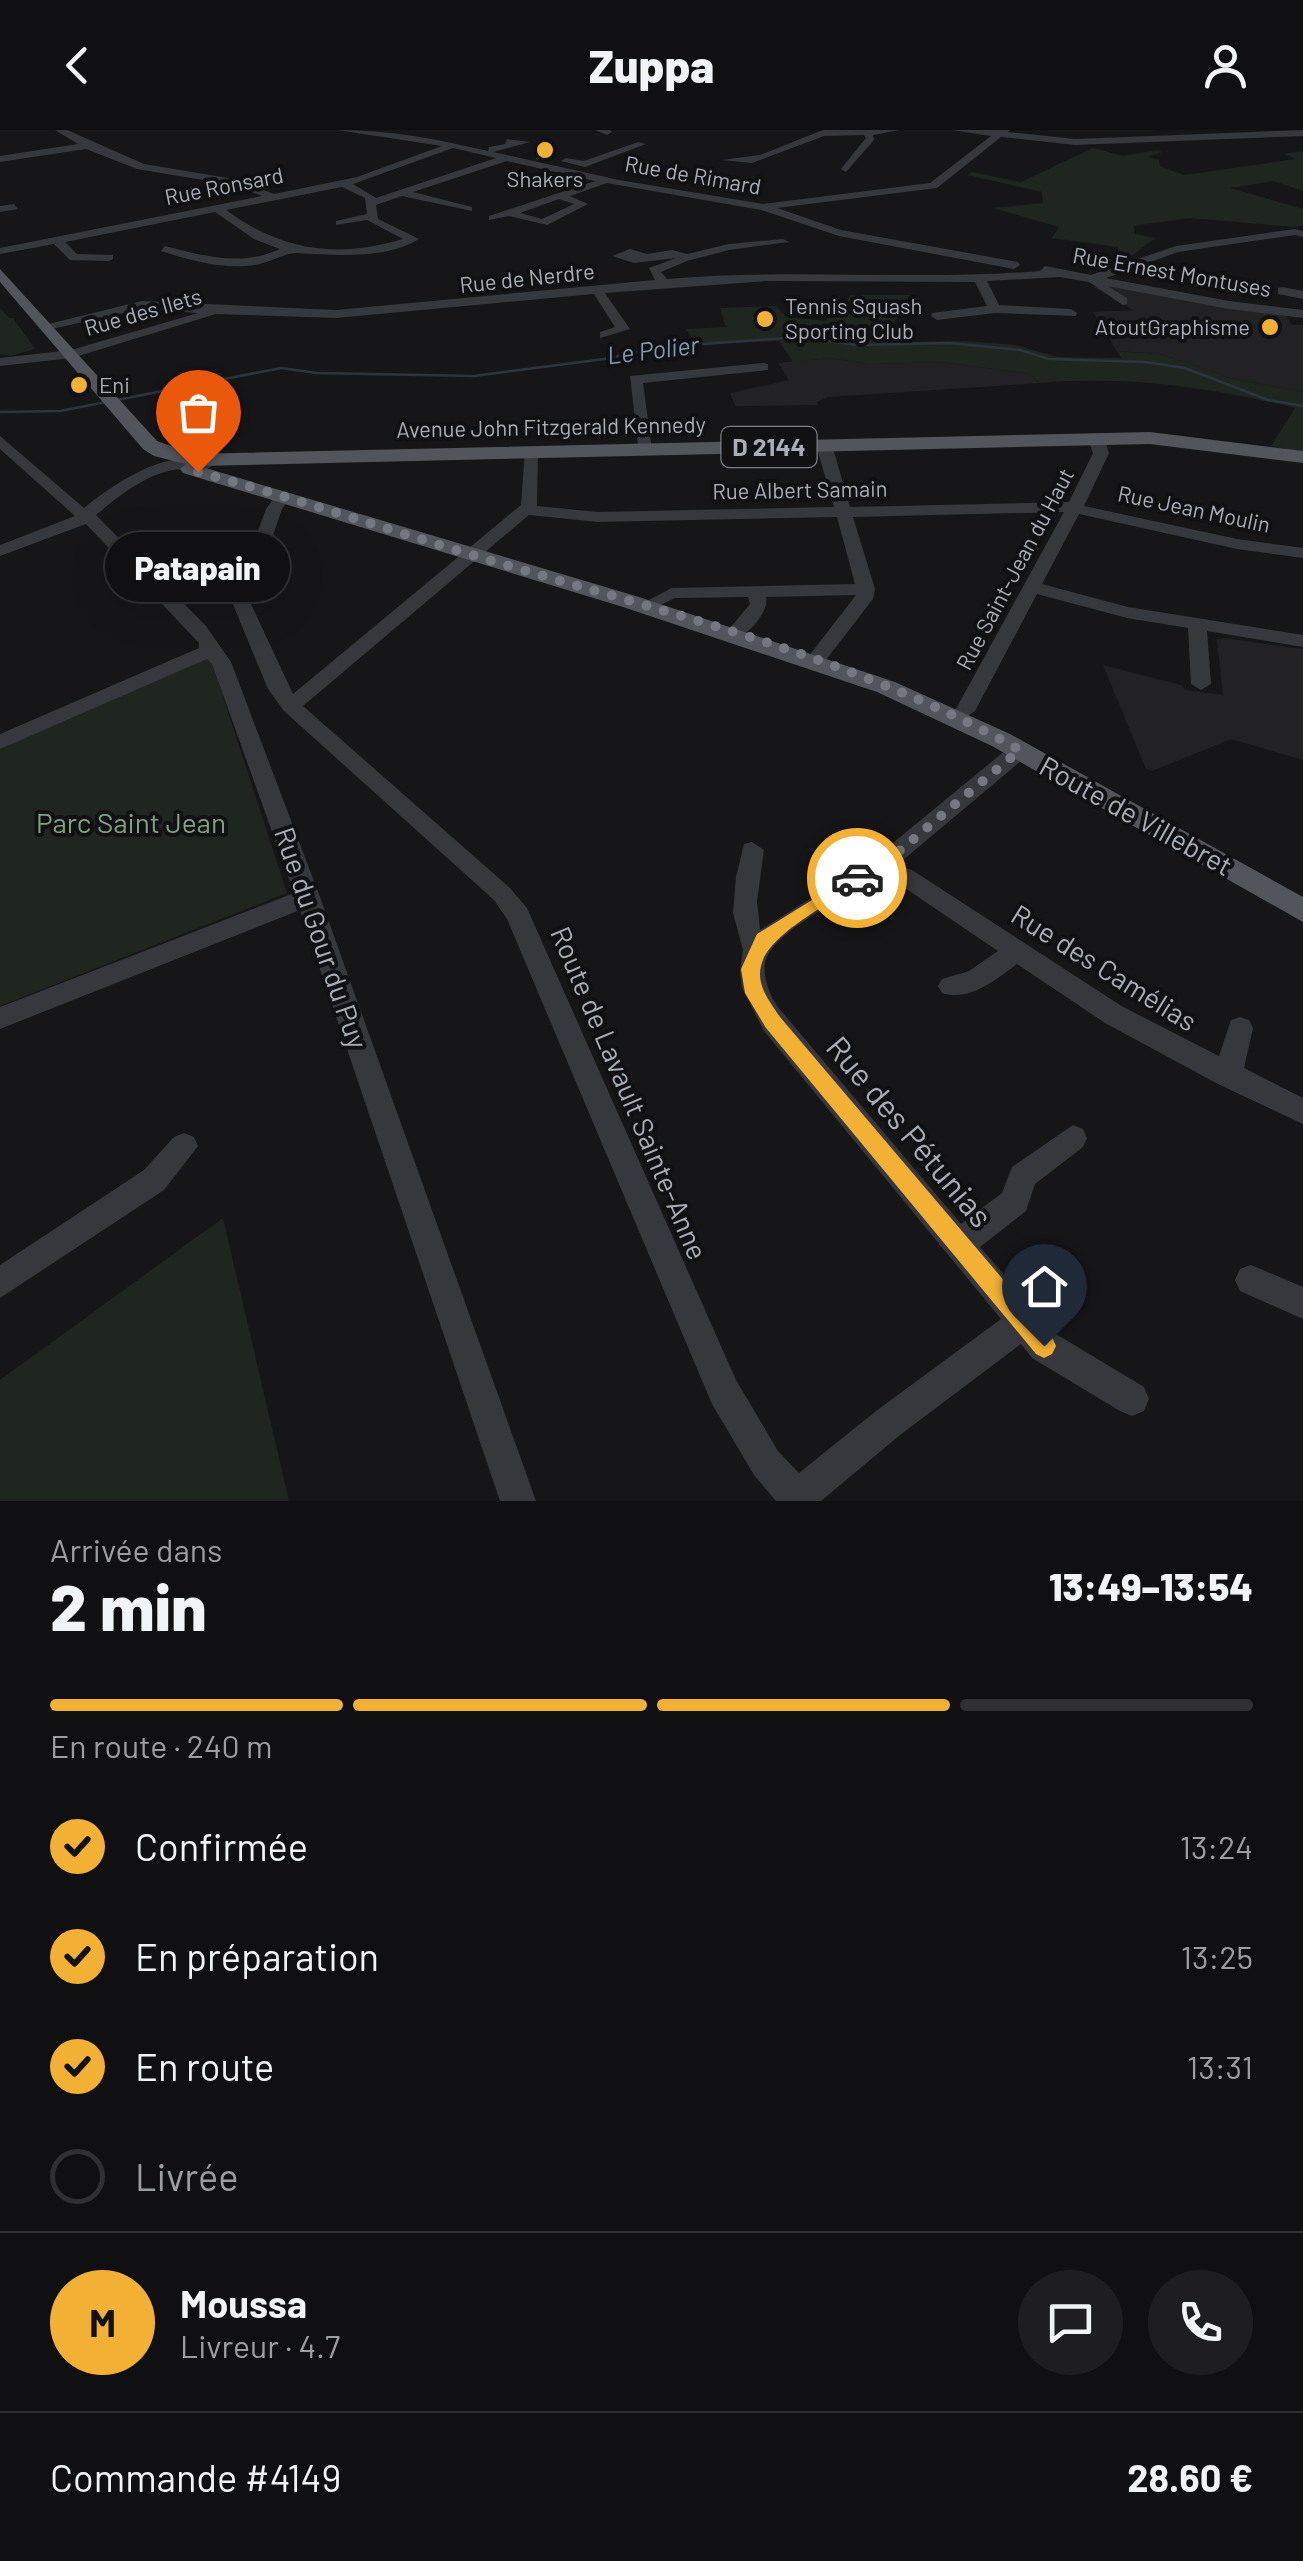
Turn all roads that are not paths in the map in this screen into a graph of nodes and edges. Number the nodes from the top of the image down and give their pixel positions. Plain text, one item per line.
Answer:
1 (60, 130) edge
2 (342, 130) edge
3 (432, 130) edge
4 (895, 130) edge
5 (956, 130) edge
6 (1004, 131) edge
7 (1303, 133) edge
8 (869, 135) edge
9 (411, 136) junction
10 (890, 143) dead end
11 (641, 144) dead end
12 (84, 146) junction
13 (450, 146) junction
14 (508, 152) junction
15 (0, 159) edge
16 (533, 160) dead end
17 (726, 160) dead end
18 (846, 169) dead end
19 (607, 180) junction
20 (342, 184) junction
21 (406, 194) junction
22 (560, 196) junction
23 (272, 197) junction
24 (14, 207) dead end
25 (764, 207) junction
26 (218, 208) junction
27 (0, 209) edge
28 (468, 209) dead end
29 (371, 210) junction
30 (509, 213) junction
31 (493, 218) dead end
32 (340, 224) dead end
33 (1300, 232) edge
34 (706, 238) dead end
35 (57, 240) junction
36 (783, 242) dead end
37 (197, 248) dead end
38 (292, 248) junction
39 (363, 250) junction
40 (0, 251) edge
41 (681, 256) junction
42 (109, 257) dead end
43 (649, 258) dead end
44 (380, 261) dead end
45 (1011, 272) junction
46 (1060, 272) junction
47 (0, 273) edge
48 (978, 276) junction
49 (1095, 278) junction
50 (665, 284) junction
51 (1282, 290) dead end
52 (598, 291) junction
53 (1303, 295) edge
54 (1123, 301) dead end
55 (226, 309) junction
56 (994, 310) junction
57 (1303, 311) edge
58 (1071, 313) dead end
59 (936, 316) dead end
60 (47, 326) junction
61 (604, 336) dead end
62 (71, 352) junction
63 (41, 356) junction
64 (4, 362) edge
65 (763, 367) dead end
66 (1096, 438) junction
67 (0, 441) edge
68 (824, 445) junction
69 (644, 450) junction
70 (530, 453) junction
71 (1303, 457) edge
72 (202, 465) junction
73 (282, 498) junction
74 (1075, 507) junction
75 (526, 510) junction
76 (844, 512) junction
77 (87, 515) junction
78 (0, 551) edge
79 (1303, 553) edge
80 (473, 555) junction
81 (1032, 587) junction
82 (866, 589) junction
83 (757, 596) dead end
84 (646, 606) junction
85 (1197, 624) junction
86 (734, 634) junction
87 (1303, 641) edge
88 (209, 651) junction
89 (815, 661) junction
90 (1200, 684) dead end
91 (292, 706) junction
92 (958, 717) junction
93 (1, 740) edge
94 (1020, 750) junction
95 (752, 850) dead end
96 (880, 867) junction
97 (308, 898) junction
98 (1303, 911) edge
99 (756, 950) junction
100 (1017, 951) junction
101 (950, 986) dead end
102 (0, 1018) edge
103 (1240, 1028) dead end
104 (1228, 1076) junction
105 (1303, 1112) edge
106 (1072, 1138) dead end
107 (184, 1146) dead end
108 (958, 1246) junction
109 (1251, 1280) dead end
110 (0, 1283) edge
111 (1303, 1303) edge
112 (1022, 1322) junction
113 (1132, 1399) dead end
114 (798, 1499) edge
115 (518, 1501) edge

1 - 12 street
2 - 9 street, Rue de Rimard
3 - 9 street
4 - 8 street
5 - 6 street
6 - 7 street
6 - 25 street
8 - 10 street
8 - 17 street
8 - 18 street
9 - 13 street, Rue de Rimard
11 - 16 street
12 - 15 street
12 - 23 street
13 - 14 street, Rue de Rimard
13 - 20 street, Rue Ronsard
14 - 19 street, Rue de Rimard
14 - 21 street
19 - 22 street
19 - 25 street, Rue de Rimard
20 - 23 street, Rue Ronsard
20 - 29 street
21 - 28 street
21 - 29 street
22 - 30 street
22 - 30 street
23 - 26 street, Rue Ronsard
24 - 27 street
25 - 45 street, Rue de Rimard
26 - 35 street, Rue Ronsard
26 - 38 street
29 - 32 street
29 - 39 street
30 - 31 street
33 - 49 street
34 - 41 street
35 - 40 street, Rue Ronsard
35 - 42 street
36 - 41 street
37 - 38 street
38 - 39 street
39 - 44 street
41 - 43 street
41 - 50 street
45 - 46 street
45 - 46 street, Rue Ernest Montuses
45 - 48 street, Rue de Nerdre
46 - 49 street, Rue Ernest Montuses
47 - 60 main road
48 - 50 street, Rue de Nerdre
48 - 56 street
49 - 54 street
49 - 57 street, Rue Ernest Montuses
50 - 52 street, Rue de Nerdre
51 - 53 street, Rue Ernest Montuses
52 - 55 street, Rue de Nerdre
52 - 61 street
55 - 60 street, Rue de Nerdre
55 - 62 street, Rue des Ilets
56 - 58 street
56 - 59 street
60 - 62 main road
62 - 63 street
62 - 63 street
62 - 72 main road
63 - 64 street
65 - 69 street
66 - 68 main road, Avenue John Fitzgerald Kennedy / D 2144
66 - 71 main road, Avenue John Fitzgerald Kennedy / D 2144
66 - 74 street, Rue Saint-Jean du Haut
67 - 77 street, Rue du Gour du Puy
68 - 69 main road, Avenue John Fitzgerald Kennedy / D 2144
68 - 76 street
69 - 70 main road, Avenue John Fitzgerald Kennedy / D 2144
70 - 72 main road, Avenue John Fitzgerald Kennedy / D 2144
70 - 75 street
72 - 73 main road, Route de Villebret
72 - 77 street
73 - 80 main road, Route de Villebret
73 - 91 street, Route de Lavault Sainte-Anne
74 - 76 street, Rue Albert Samain
74 - 79 street, Rue Jean Moulin
74 - 81 street, Rue Saint-Jean du Haut
75 - 76 street, Rue Albert Samain
75 - 80 street
76 - 82 street
77 - 78 street
77 - 88 street, Rue du Gour du Puy
80 - 84 main road, Route de Villebret
80 - 91 street
81 - 85 street
81 - 92 street, Rue Saint-Jean du Haut
82 - 84 street
82 - 89 street
83 - 86 street
84 - 86 main road, Route de Villebret
85 - 87 street
85 - 90 street
86 - 89 main road, Route de Villebret
88 - 93 street
88 - 97 street, Rue du Gour du Puy
89 - 92 main road, Route de Villebret
91 - 114 street, Route de Lavault Sainte-Anne
92 - 94 main road, Route de Villebret
94 - 96 street
94 - 98 main road, Route de Villebret
95 - 99 street, Rue des Pétunias
96 - 99 street
96 - 100 street, Rue des Camélias
97 - 102 street
97 - 115 street, Rue du Gour du Puy
99 - 108 street, Rue des Pétunias
100 - 101 street
100 - 104 street, Rue des Camélias
103 - 104 street
104 - 105 street, Rue des Camélias
106 - 108 street
107 - 110 street
108 - 112 street, Rue des Pétunias
109 - 111 street
112 - 113 street, Rue des Pétunias
112 - 114 street

